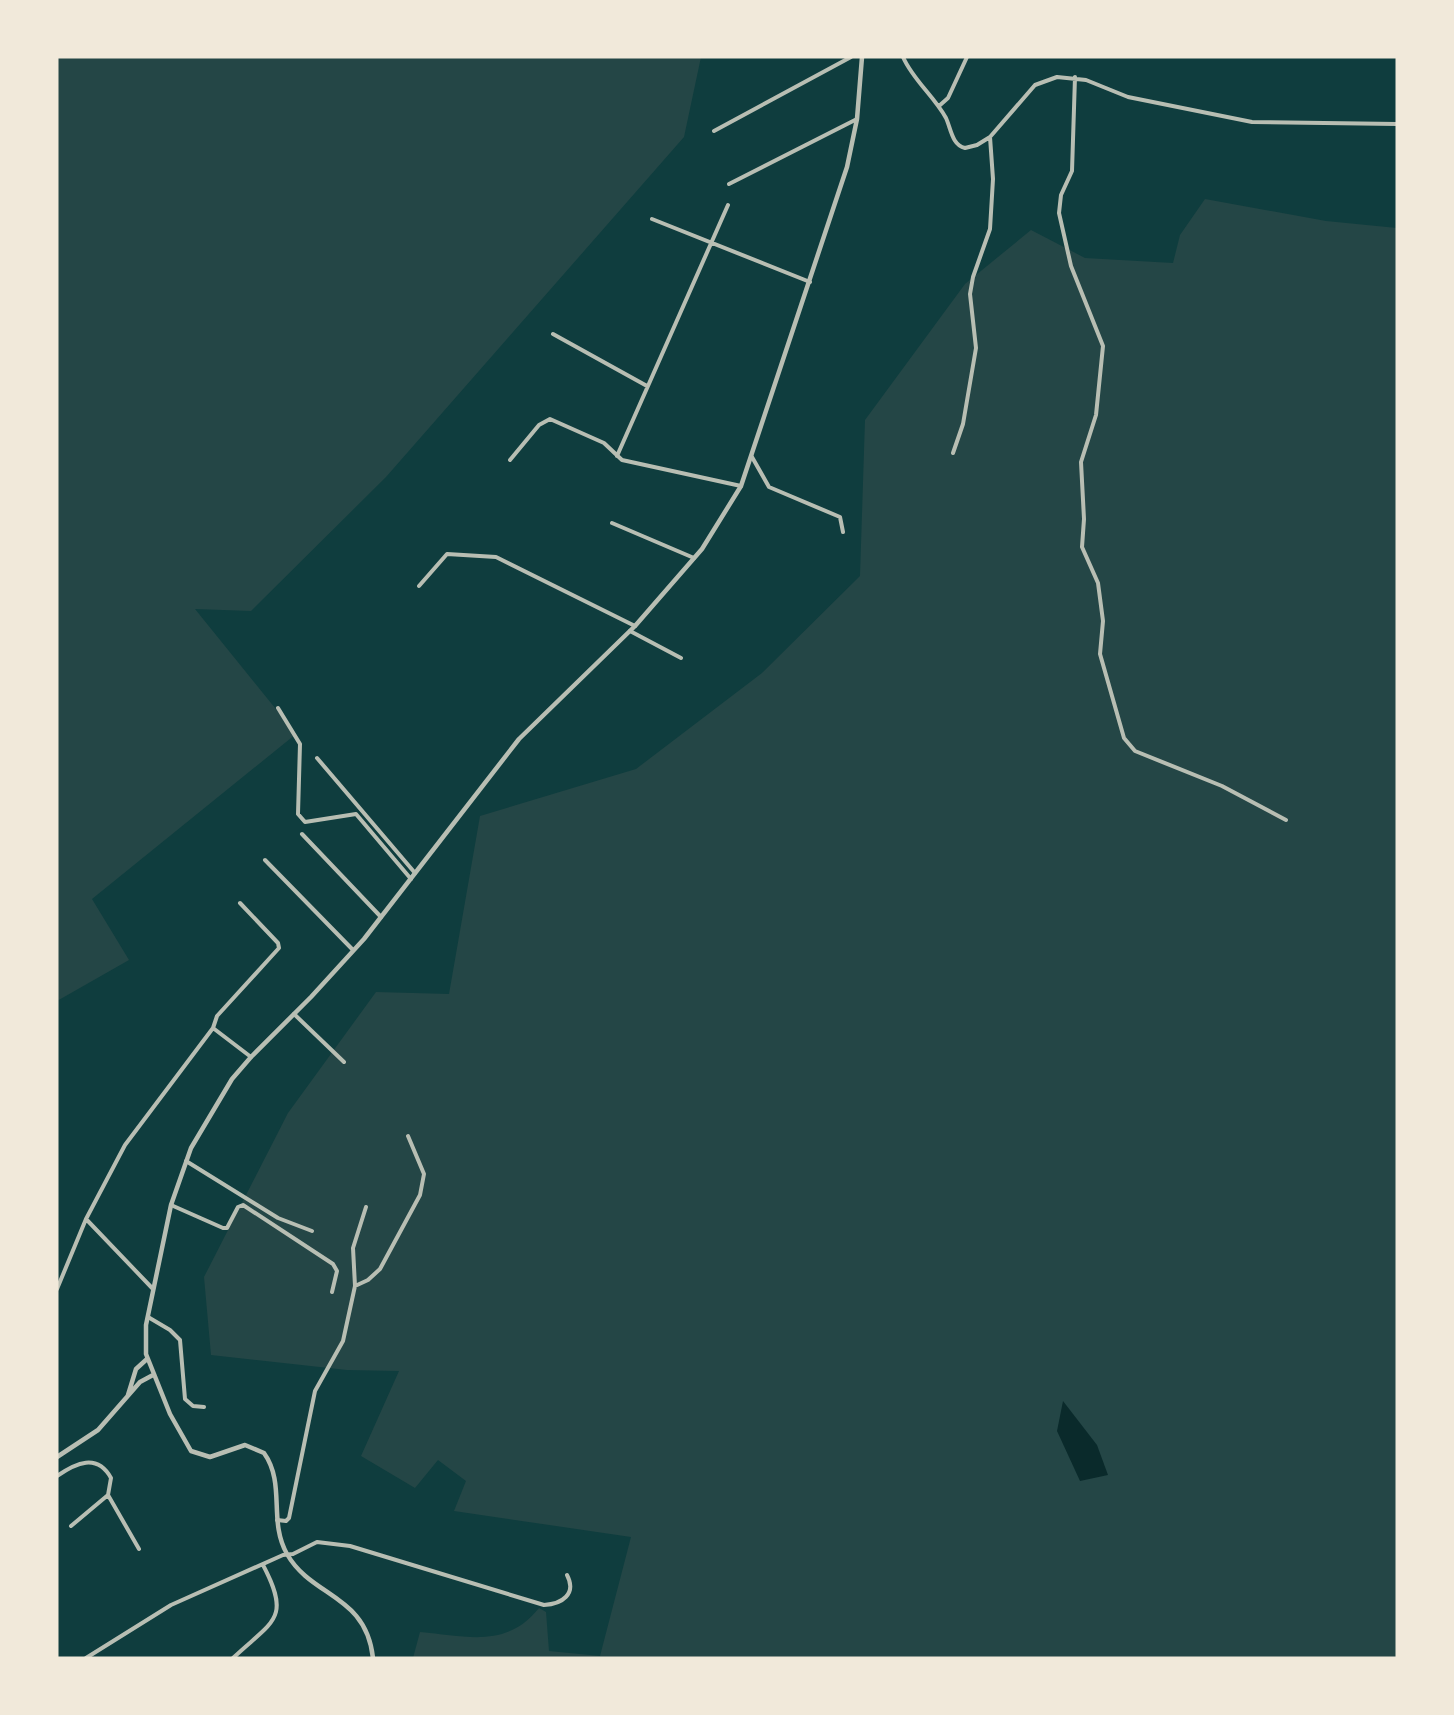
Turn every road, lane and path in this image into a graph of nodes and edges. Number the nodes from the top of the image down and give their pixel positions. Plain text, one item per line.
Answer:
1 (851, 57) edge
2 (860, 57) edge
3 (903, 57) edge
4 (967, 57) edge
5 (1075, 77) junction
6 (939, 106) junction
7 (857, 119) junction
8 (1397, 124) edge
9 (714, 131) dead end
10 (990, 137) junction
11 (729, 184) dead end
12 (728, 205) dead end
13 (652, 219) dead end
14 (713, 244) junction
15 (811, 282) junction
16 (553, 334) dead end
17 (647, 386) junction
18 (953, 453) dead end
19 (617, 456) junction
20 (752, 457) junction
21 (510, 460) dead end
22 (741, 486) junction
23 (612, 523) dead end
24 (843, 532) dead end
25 (694, 558) junction
26 (419, 586) dead end
27 (635, 626) junction
28 (630, 631) junction
29 (681, 658) dead end
30 (278, 708) dead end
31 (316, 758) dead end
32 (1286, 820) dead end
33 (303, 834) dead end
34 (265, 860) dead end
35 (416, 874) junction
36 (411, 880) junction
37 (240, 903) dead end
38 (381, 918) junction
39 (353, 950) junction
40 (294, 1014) junction
41 (213, 1028) junction
42 (250, 1056) junction
43 (344, 1062) dead end
44 (408, 1136) dead end
45 (185, 1161) junction
46 (171, 1205) junction
47 (366, 1207) dead end
48 (86, 1219) junction
49 (312, 1231) dead end
50 (355, 1286) junction
51 (57, 1289) edge
52 (153, 1289) junction
53 (332, 1292) dead end
54 (147, 1317) junction
55 (147, 1359) junction
56 (153, 1376) junction
57 (128, 1397) junction
58 (204, 1407) dead end
59 (57, 1457) edge
60 (57, 1476) edge
61 (108, 1495) junction
62 (276, 1519) junction
63 (71, 1526) dead end
64 (139, 1549) dead end
65 (287, 1555) junction
66 (263, 1565) junction
67 (567, 1575) dead end
68 (86, 1658) edge
69 (233, 1658) edge
70 (372, 1658) edge

1 - 9 street
2 - 7 street
3 - 6 street
4 - 6 street
5 - 8 street
5 - 10 street
5 - 32 street
6 - 10 street
7 - 11 street
7 - 15 street
10 - 18 street
12 - 14 street
13 - 14 street
14 - 15 street
14 - 17 street
15 - 20 street
16 - 17 street
17 - 19 street
19 - 21 street
19 - 22 street
20 - 22 street
20 - 24 street
22 - 25 street
23 - 25 street
25 - 27 street
26 - 27 street
27 - 28 street
28 - 29 street
28 - 35 street
30 - 36 street
31 - 35 street
33 - 38 street
34 - 39 street
35 - 36 street
36 - 38 street
37 - 41 street
38 - 39 street
39 - 40 street
40 - 42 street
40 - 43 street
41 - 42 street
41 - 48 street
42 - 45 street
44 - 50 street
45 - 46 street
45 - 49 street
46 - 52 street
46 - 53 street
47 - 50 street
48 - 51 street
48 - 52 street
50 - 62 street
52 - 54 street
54 - 55 street
54 - 58 street
55 - 56 street
55 - 57 street
56 - 57 street
56 - 62 street
57 - 59 street
60 - 61 street
61 - 63 street
61 - 64 street
62 - 65 street
65 - 66 street
65 - 67 street
65 - 70 street
66 - 68 street
66 - 69 street

